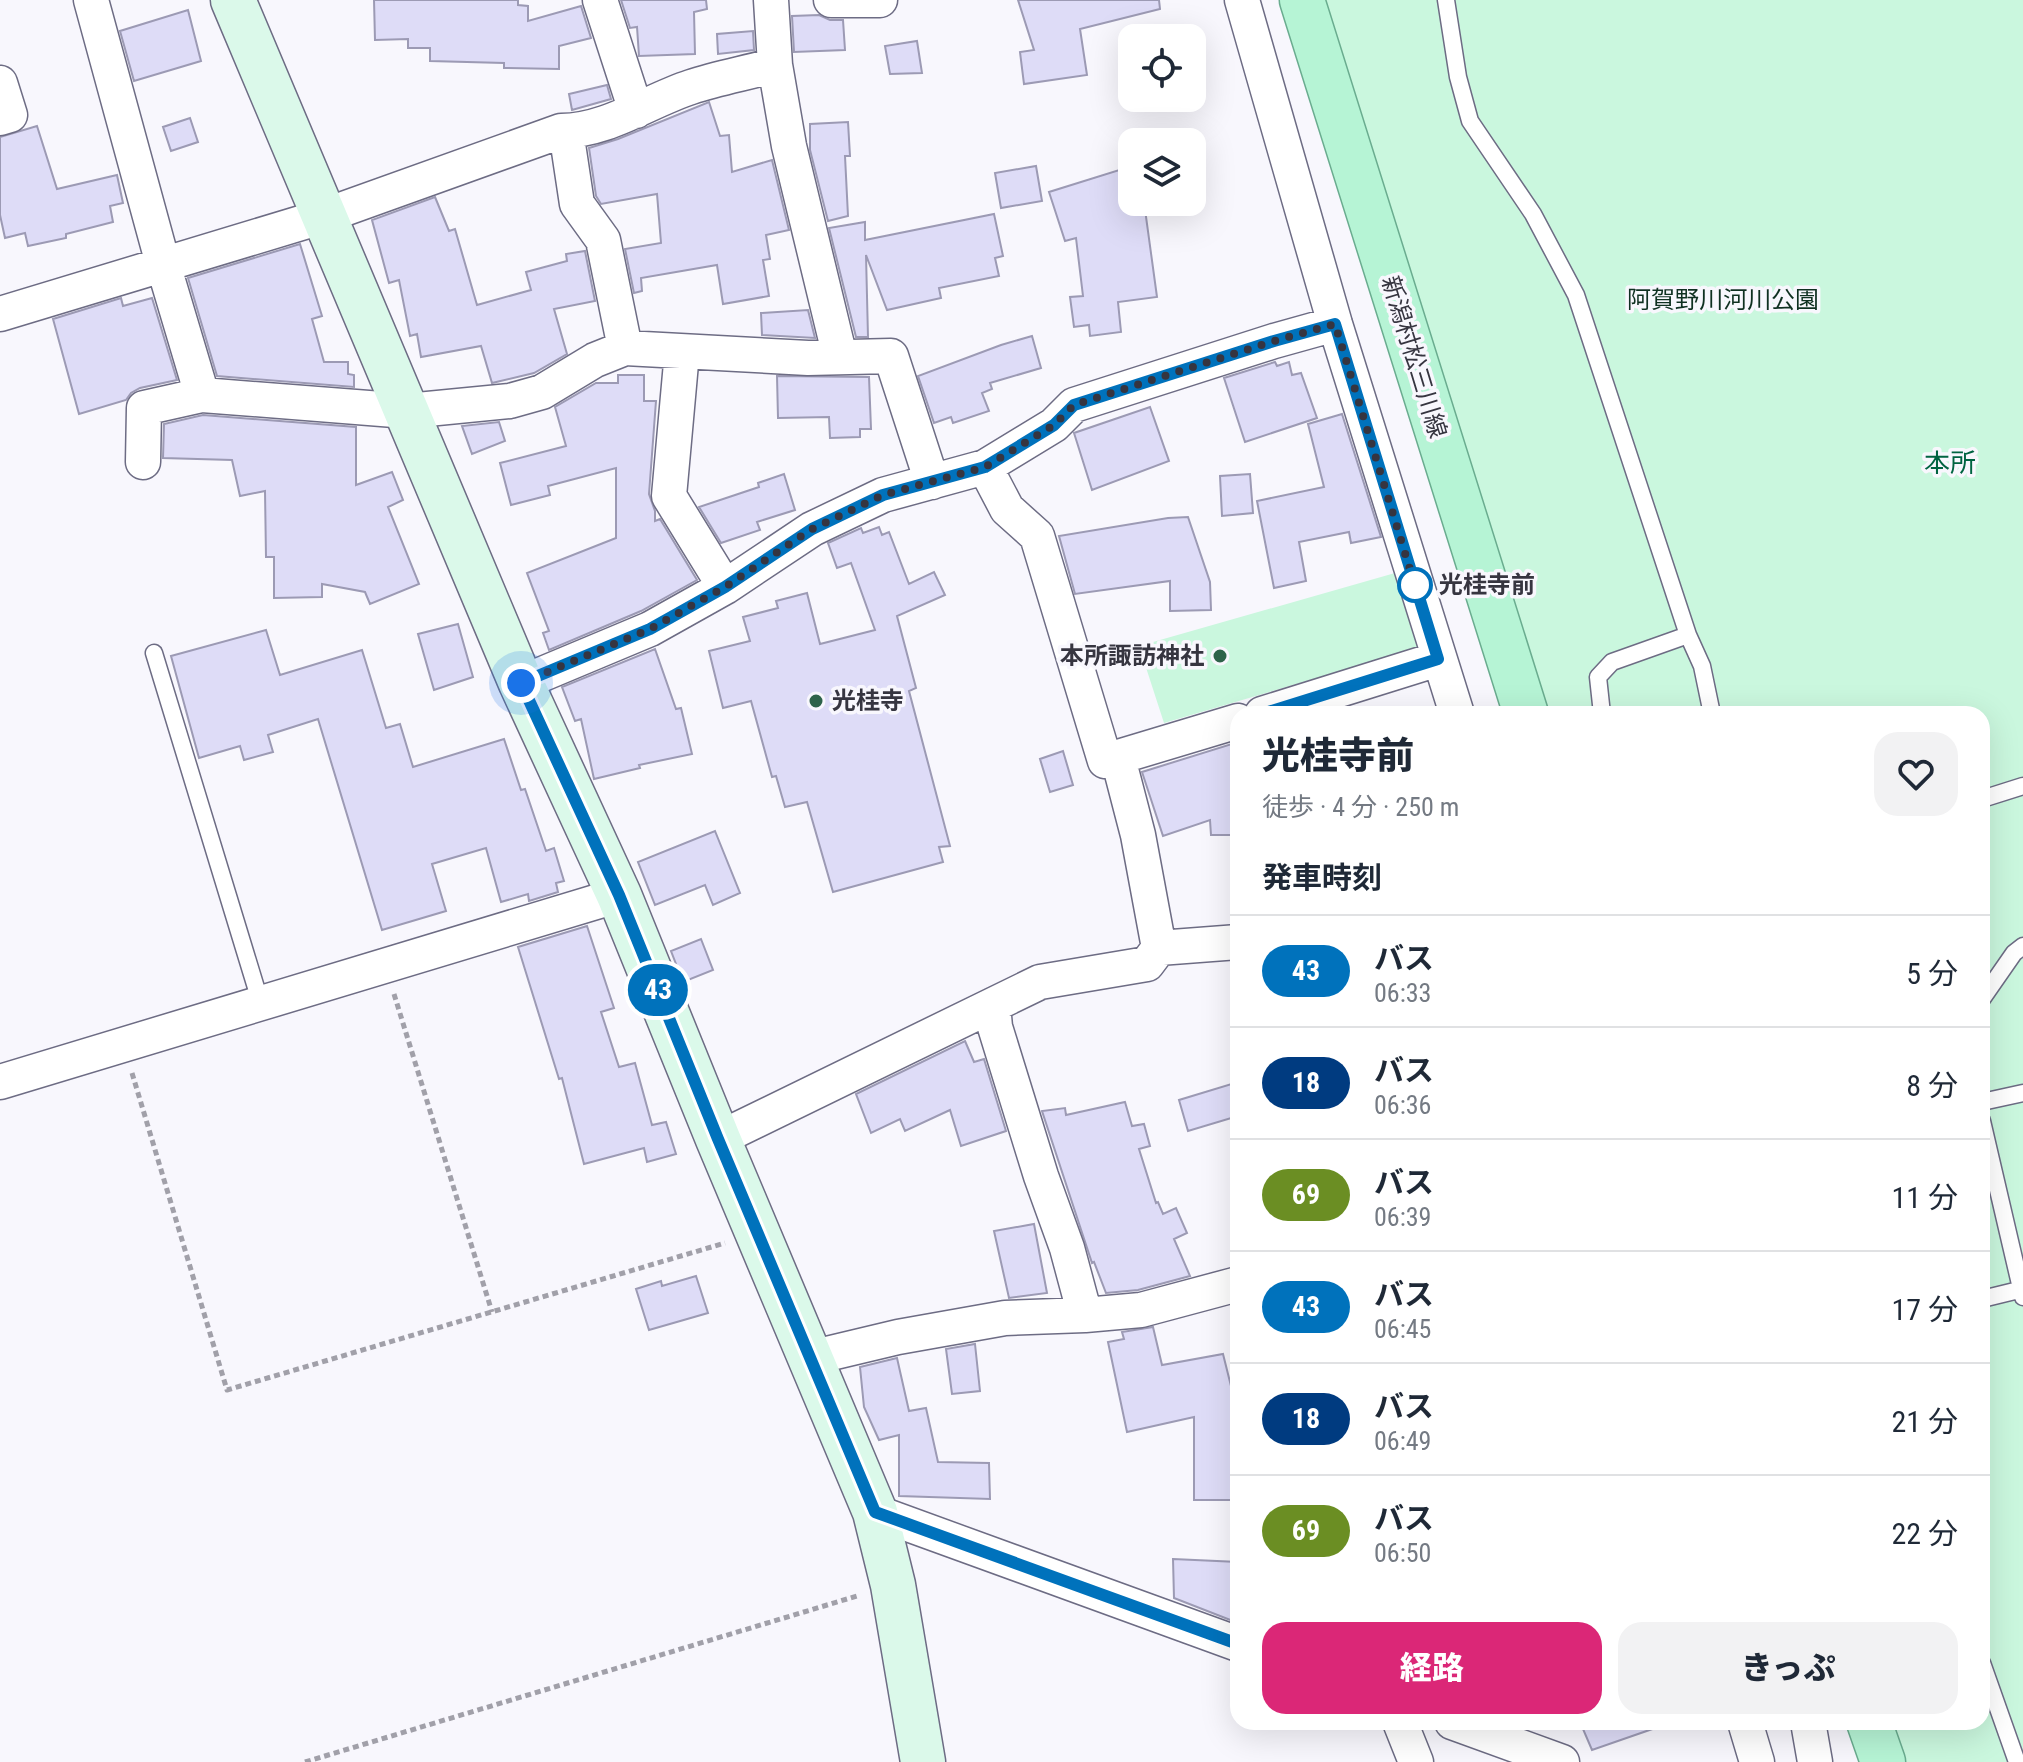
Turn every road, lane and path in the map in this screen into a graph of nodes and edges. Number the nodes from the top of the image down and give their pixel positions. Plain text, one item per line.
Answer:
1 (91, 0) edge
2 (233, 0) edge
3 (600, 0) edge
4 (771, 0) edge
5 (831, 0) edge
6 (880, 0) edge
7 (1242, 0) edge
8 (1302, 0) edge
9 (1446, 0) edge
10 (775, 65) junction
11 (0, 83) edge
12 (636, 111) junction
13 (0, 118) edge
14 (566, 131) junction
15 (324, 216) junction
16 (163, 264) junction
17 (0, 314) edge
18 (1335, 324) junction
19 (625, 348) junction
20 (682, 352) junction
21 (840, 357) junction
22 (202, 395) junction
23 (407, 411) junction
24 (143, 462) dead end
25 (985, 467) junction
26 (932, 482) junction
27 (725, 587) junction
28 (1688, 635) junction
29 (154, 653) dead end
30 (1438, 659) junction
31 (521, 683) junction
32 (1288, 706) edge
33 (1454, 706) edge
34 (1523, 706) edge
35 (1601, 706) edge
36 (1710, 706) edge
37 (1230, 723) edge
38 (1118, 758) junction
39 (2023, 786) edge
40 (1990, 796) edge
41 (619, 895) junction
42 (1230, 943) edge
43 (2023, 946) edge
44 (1159, 948) junction
45 (385, 966) junction
46 (1990, 988) edge
47 (261, 1004) junction
48 (993, 1005) junction
49 (123, 1045) junction
50 (0, 1082) edge
51 (2023, 1093) edge
52 (1990, 1100) edge
53 (718, 1139) junction
54 (1990, 1155) edge
55 (758, 1234) junction
56 (1230, 1286) edge
57 (2022, 1291) edge
58 (1990, 1297) edge
59 (492, 1312) junction
60 (1085, 1315) junction
61 (810, 1358) junction
62 (875, 1512) junction
63 (893, 1585) junction
64 (1230, 1641) edge
65 (1990, 1686) edge
66 (1403, 1730) edge
67 (1474, 1730) edge
68 (1747, 1730) edge
69 (1809, 1730) edge
70 (1872, 1730) edge
71 (305, 1762) edge
72 (923, 1762) edge
73 (1416, 1762) edge
74 (1562, 1762) edge
75 (1757, 1762) edge
76 (1815, 1762) edge
77 (1883, 1762) edge
78 (2017, 1762) edge

1 - 16 street
2 - 15 street
3 - 12 street
4 - 10 street
5 - 6 street
7 - 18 street
8 - 34 main road, 新潟村松三川線
9 - 28 lane
10 - 12 street
10 - 21 street
11 - 13 street
12 - 14 street
14 - 15 street
14 - 19 street
15 - 16 street
15 - 23 street
16 - 17 street
16 - 22 street
18 - 25 street
18 - 30 street
19 - 20 street
19 - 23 street
20 - 21 street
20 - 27 street
21 - 26 street
22 - 23 street
22 - 24 street
23 - 31 street
25 - 26 street
25 - 38 street
26 - 27 street
27 - 31 street
28 - 35 lane
28 - 36 lane
29 - 47 lane
30 - 32 street
30 - 33 street
31 - 41 street
37 - 38 street
38 - 44 street
39 - 40 lane
41 - 45 street
41 - 53 street
42 - 44 street
43 - 46 lane
44 - 48 street
45 - 47 street
45 - 59 path
47 - 49 street
48 - 53 street
48 - 60 street
49 - 50 street
49 - 59 path
51 - 52 lane
53 - 55 street
54 - 57 lane
55 - 59 path
55 - 61 street
56 - 60 street
57 - 58 lane
60 - 61 street
61 - 62 street
62 - 63 street
62 - 64 street
63 - 71 path
63 - 72 street
65 - 78 lane
66 - 73 street
67 - 74 street
68 - 75 street
69 - 76 street
70 - 77 main road

